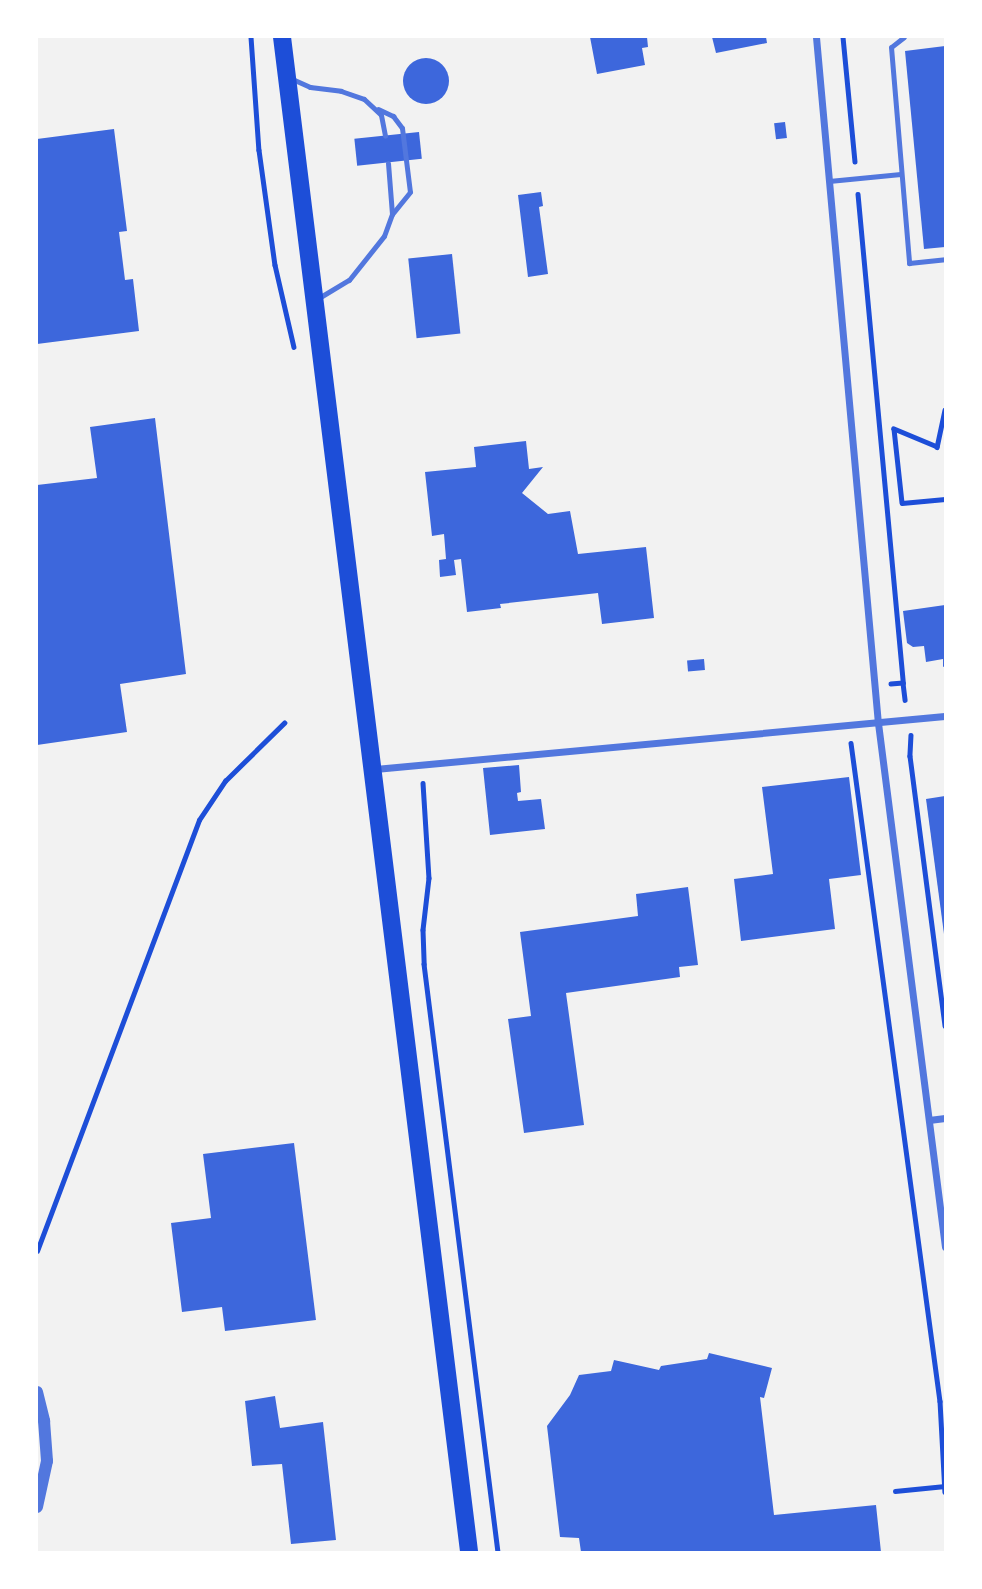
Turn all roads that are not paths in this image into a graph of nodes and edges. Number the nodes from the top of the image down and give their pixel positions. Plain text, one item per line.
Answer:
1 (816, 37) edge
2 (904, 37) edge
3 (285, 40) edge
4 (290, 78) junction
5 (378, 109) junction
6 (385, 136) dead end
7 (388, 163) dead end
8 (901, 174) junction
9 (829, 181) junction
10 (392, 214) junction
11 (945, 260) edge
12 (317, 299) junction
13 (945, 716) edge
14 (878, 723) junction
15 (374, 770) junction
16 (945, 1118) edge
17 (929, 1120) junction
18 (945, 1247) edge
19 (37, 1392) edge
20 (37, 1507) edge
21 (469, 1552) edge

1 - 9 street
2 - 8 lane
3 - 4 main road
4 - 5 lane
4 - 12 main road
5 - 6 lane
5 - 10 lane
7 - 10 lane
8 - 9 lane
8 - 11 lane
9 - 14 street
10 - 12 lane
12 - 15 main road
13 - 14 street
14 - 15 street
14 - 17 street
15 - 21 main road
16 - 17 street
17 - 18 street
19 - 20 street

